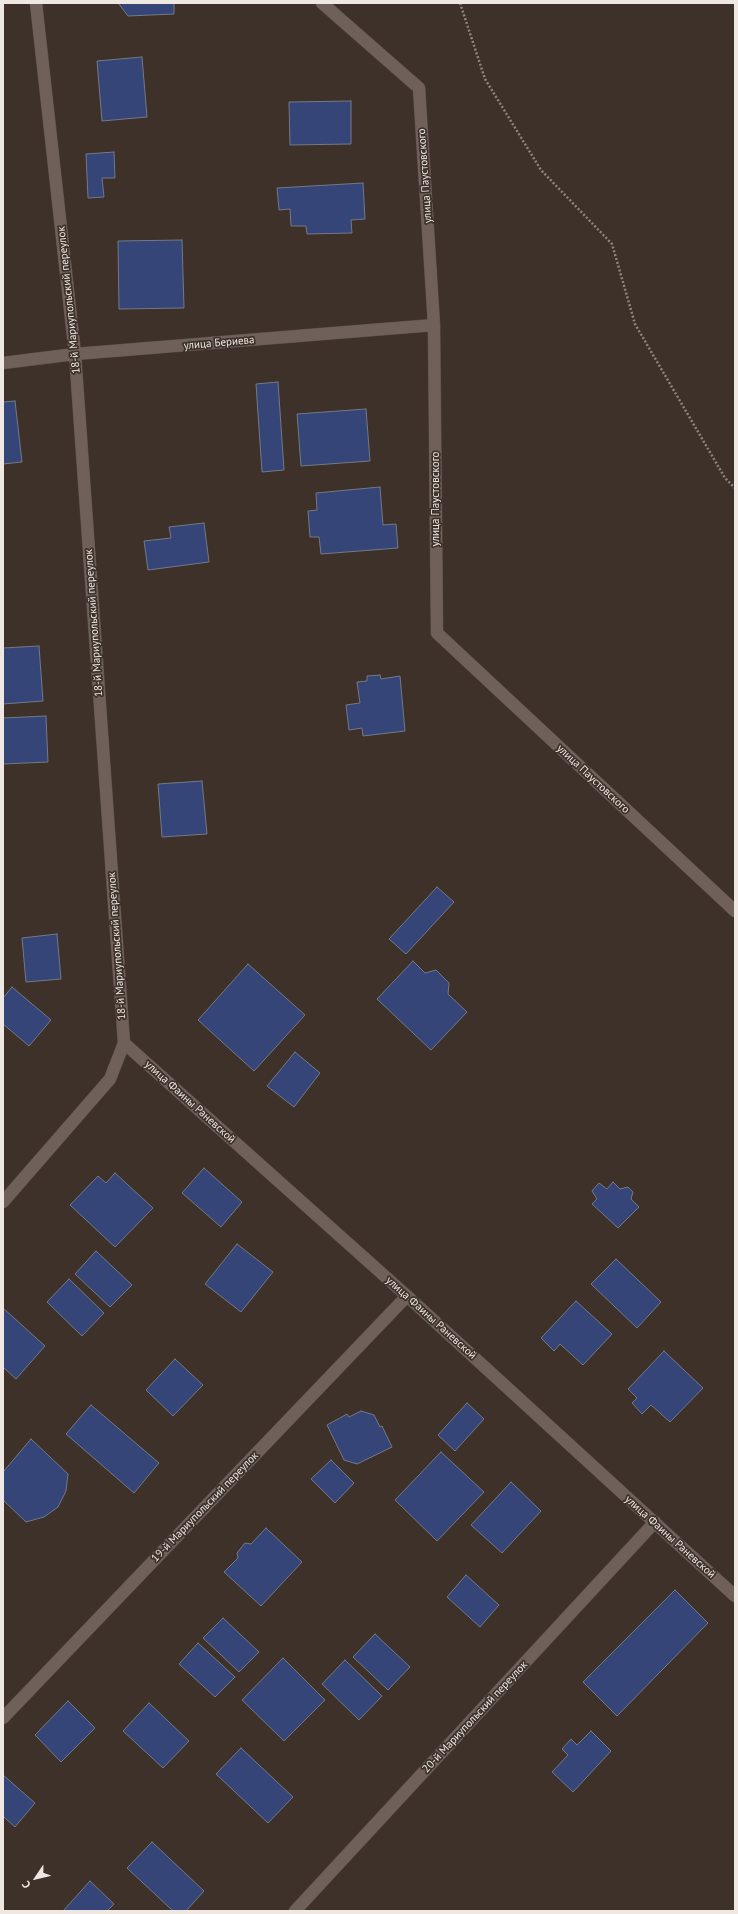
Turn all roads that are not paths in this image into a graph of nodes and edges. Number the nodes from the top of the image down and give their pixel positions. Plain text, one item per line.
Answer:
1 (36, 3) edge
2 (322, 3) edge
3 (434, 324) junction
4 (75, 354) junction
5 (3, 363) edge
6 (735, 911) edge
7 (124, 1043) junction
8 (3, 1202) edge
9 (408, 1296) junction
10 (654, 1522) junction
11 (735, 1596) edge
12 (3, 1718) edge
13 (295, 1911) edge

1 - 4 street, 18-й Мариупольский переулок
2 - 3 street, улица Паустовского
3 - 4 street, улица Бериева
3 - 6 street, улица Паустовского
4 - 5 street, улица Бериева
4 - 7 street, 18-й Мариупольский переулок
7 - 8 street, 18-й Мариупольский переулок
7 - 9 street, улица Фаины Раневской
9 - 10 street, улица Фаины Раневской
9 - 12 street, 19-й Мариупольский переулок
10 - 11 street, улица Фаины Раневской
10 - 13 street, 20-й Мариупольский переулок

